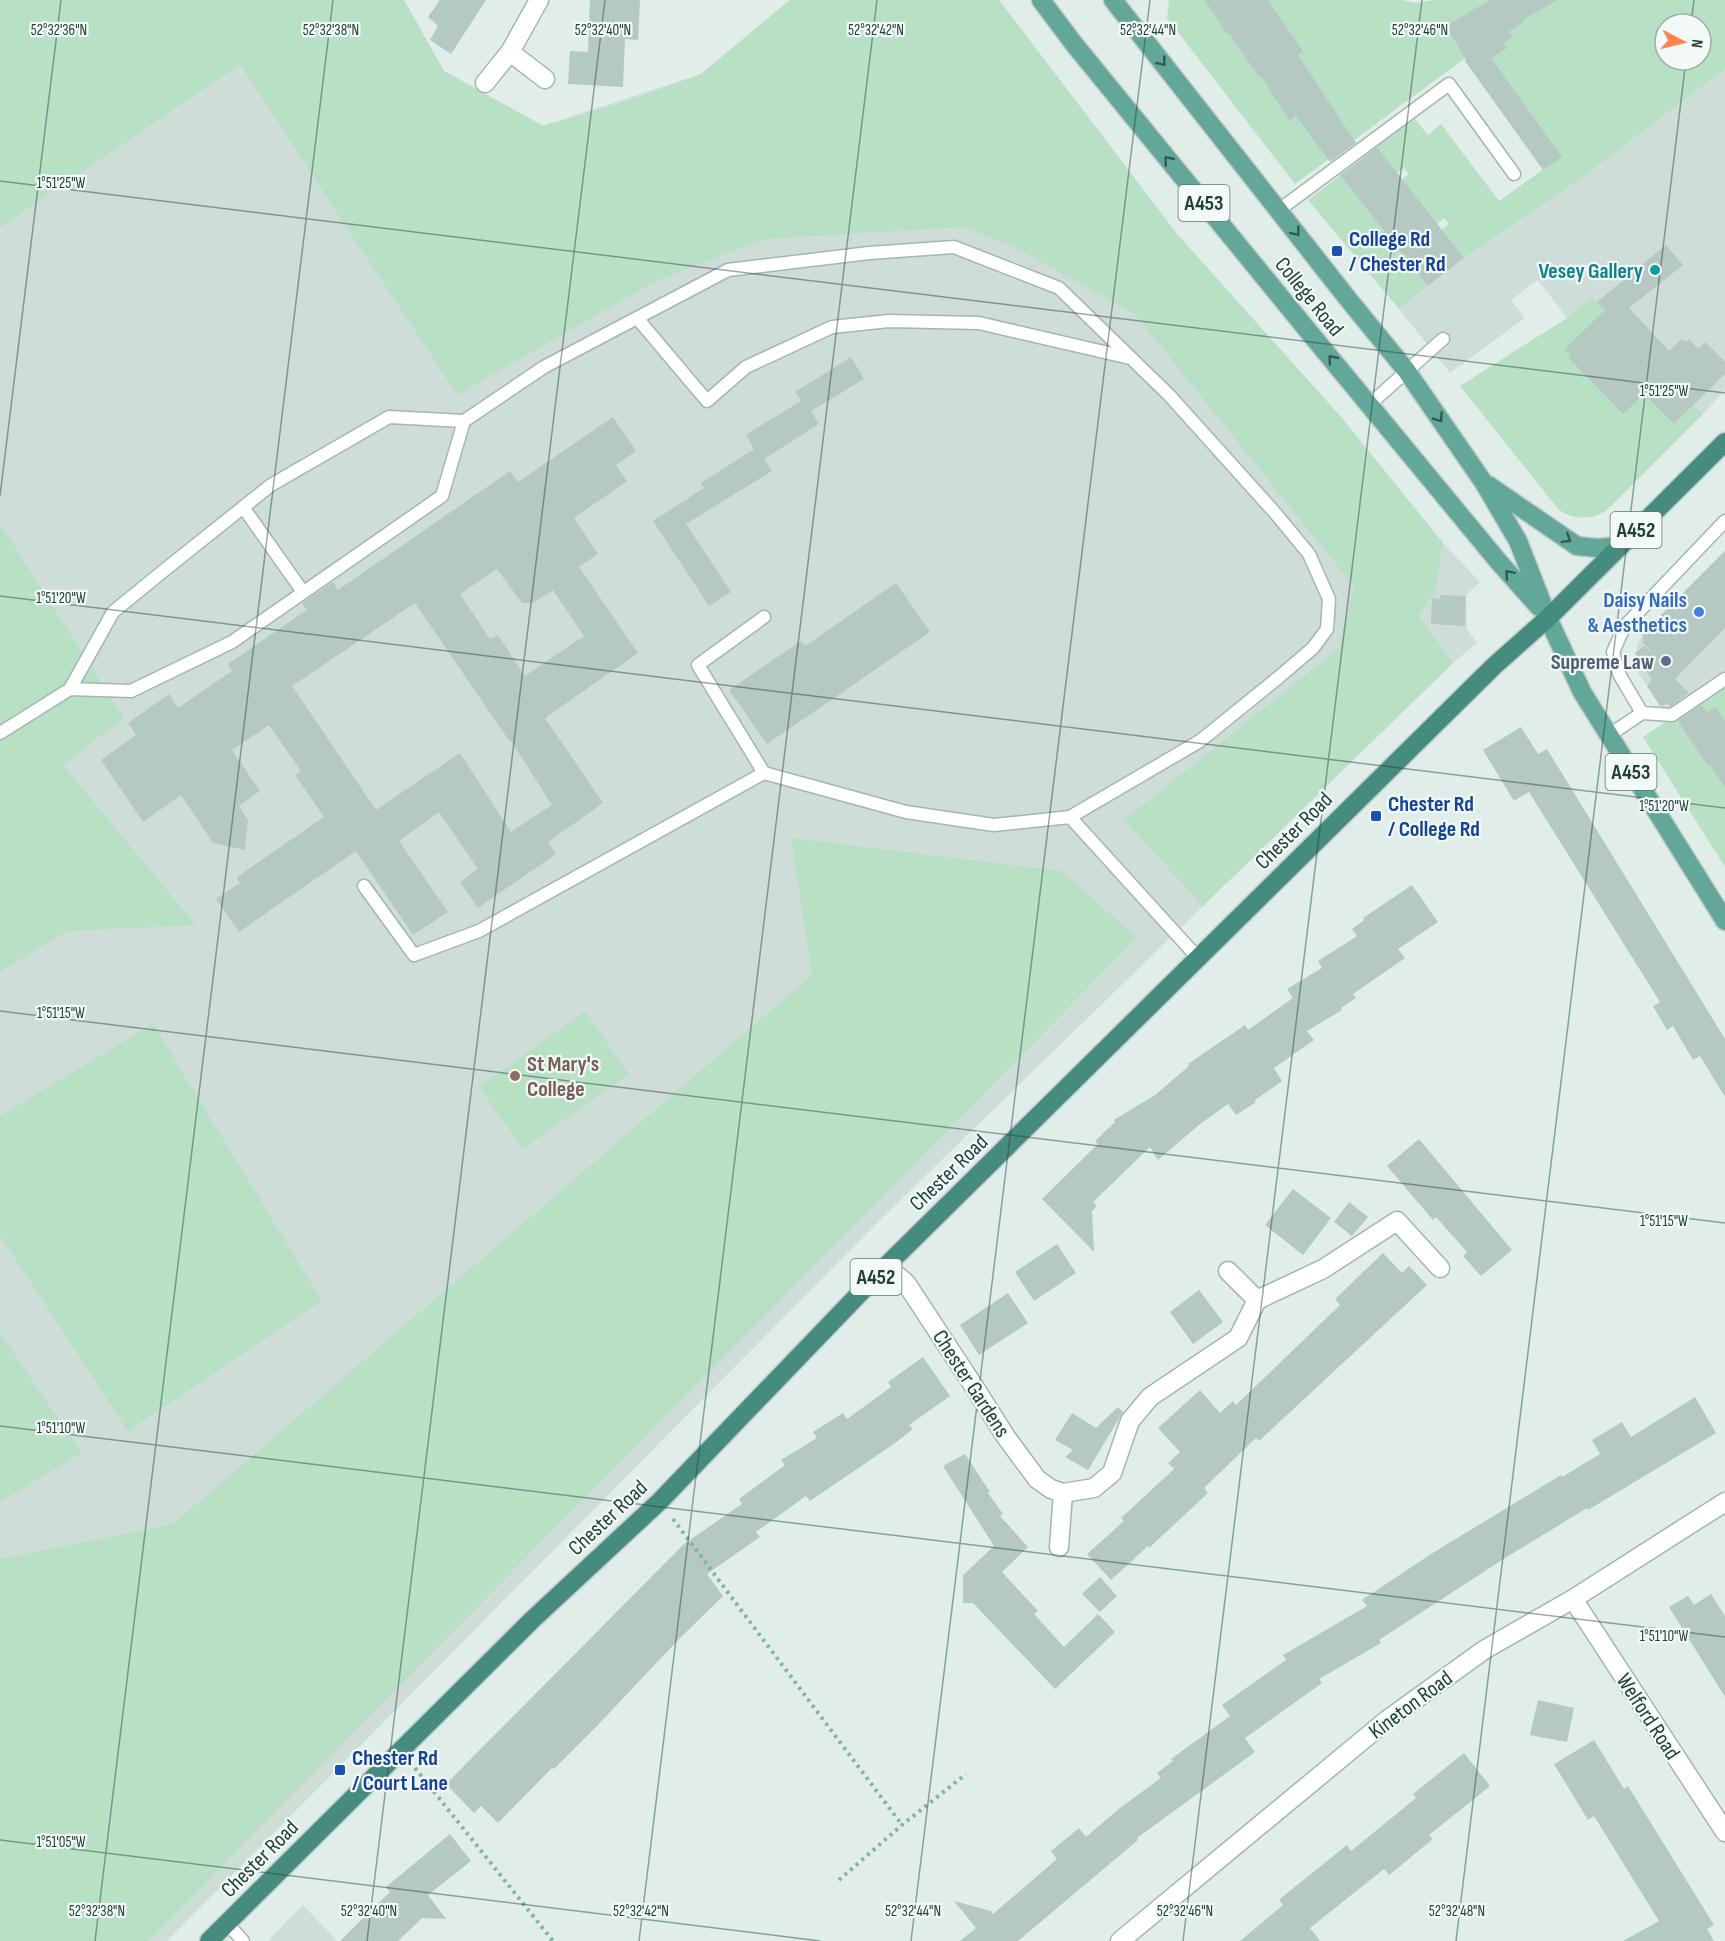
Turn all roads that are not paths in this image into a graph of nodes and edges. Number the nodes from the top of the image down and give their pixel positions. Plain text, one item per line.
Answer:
1 (539, 0) edge
2 (1041, 0) edge
3 (1113, 0) edge
4 (510, 52) junction
5 (545, 79) dead end
6 (485, 83) dead end
7 (1514, 174) dead end
8 (1279, 210) junction
9 (637, 318) junction
10 (1443, 339) dead end
11 (1131, 358) junction
12 (1406, 370) junction
13 (1370, 404) junction
14 (464, 421) junction
15 (1725, 442) edge
16 (1484, 483) junction
17 (243, 507) junction
18 (1725, 522) edge
19 (1621, 546) junction
20 (303, 592) junction
21 (764, 617) dead end
22 (1548, 618) junction
23 (1725, 679) edge
24 (70, 689) junction
25 (1642, 713) junction
26 (0, 734) edge
27 (1608, 736) junction
28 (764, 773) junction
29 (1070, 817) junction
30 (364, 886) dead end
31 (1725, 921) edge
32 (1198, 958) junction
33 (886, 1266) junction
34 (1440, 1268) dead end
35 (1228, 1271) dead end
36 (1257, 1300) junction
37 (1063, 1493) junction
38 (1725, 1502) edge
39 (1059, 1547) dead end
40 (1573, 1599) junction
41 (1725, 1832) edge
42 (227, 1923) junction
43 (210, 1941) edge
44 (243, 1941) edge
45 (1120, 1941) edge

1 - 4 street
13 -> 2 main road, College Road / A453
3 -> 8 main road, College Road / A453
4 - 5 street
4 - 6 street
7 - 8 lane
8 -> 12 main road, College Road / A453
9 - 11 lane
9 - 11 lane
9 - 14 lane
10 - 12 lane
11 - 29 lane
12 - 13 lane
12 -> 16 main road, College Road / A453
22 -> 13 main road, College Road / A453
14 - 17 lane
14 - 20 lane
15 - 19 highway, Chester Road / A452
16 -> 19 main road, College Road
16 - 22 main road, College Road / A453
17 - 20 lane
17 - 24 lane
18 - 25 lane
19 - 22 highway, Chester Road / A452
20 - 24 lane
21 - 28 lane
22 - 27 main road, College Road / A453
22 - 32 highway, Chester Road / A452
23 - 25 lane
24 - 26 lane
25 - 27 lane
27 - 31 main road, College Road / A453
28 - 29 lane
28 - 30 lane
29 - 32 lane
32 - 33 highway, Chester Road / A452
33 - 37 street, Chester Gardens
33 - 42 highway, Chester Road / A452
34 - 36 street
35 - 36 street
36 - 37 street
37 - 39 street
38 - 40 street, Kineton Road
40 - 41 street, Welford Road
40 - 45 street, Kineton Road
42 - 43 highway, Chester Road / A452
42 - 44 lane

